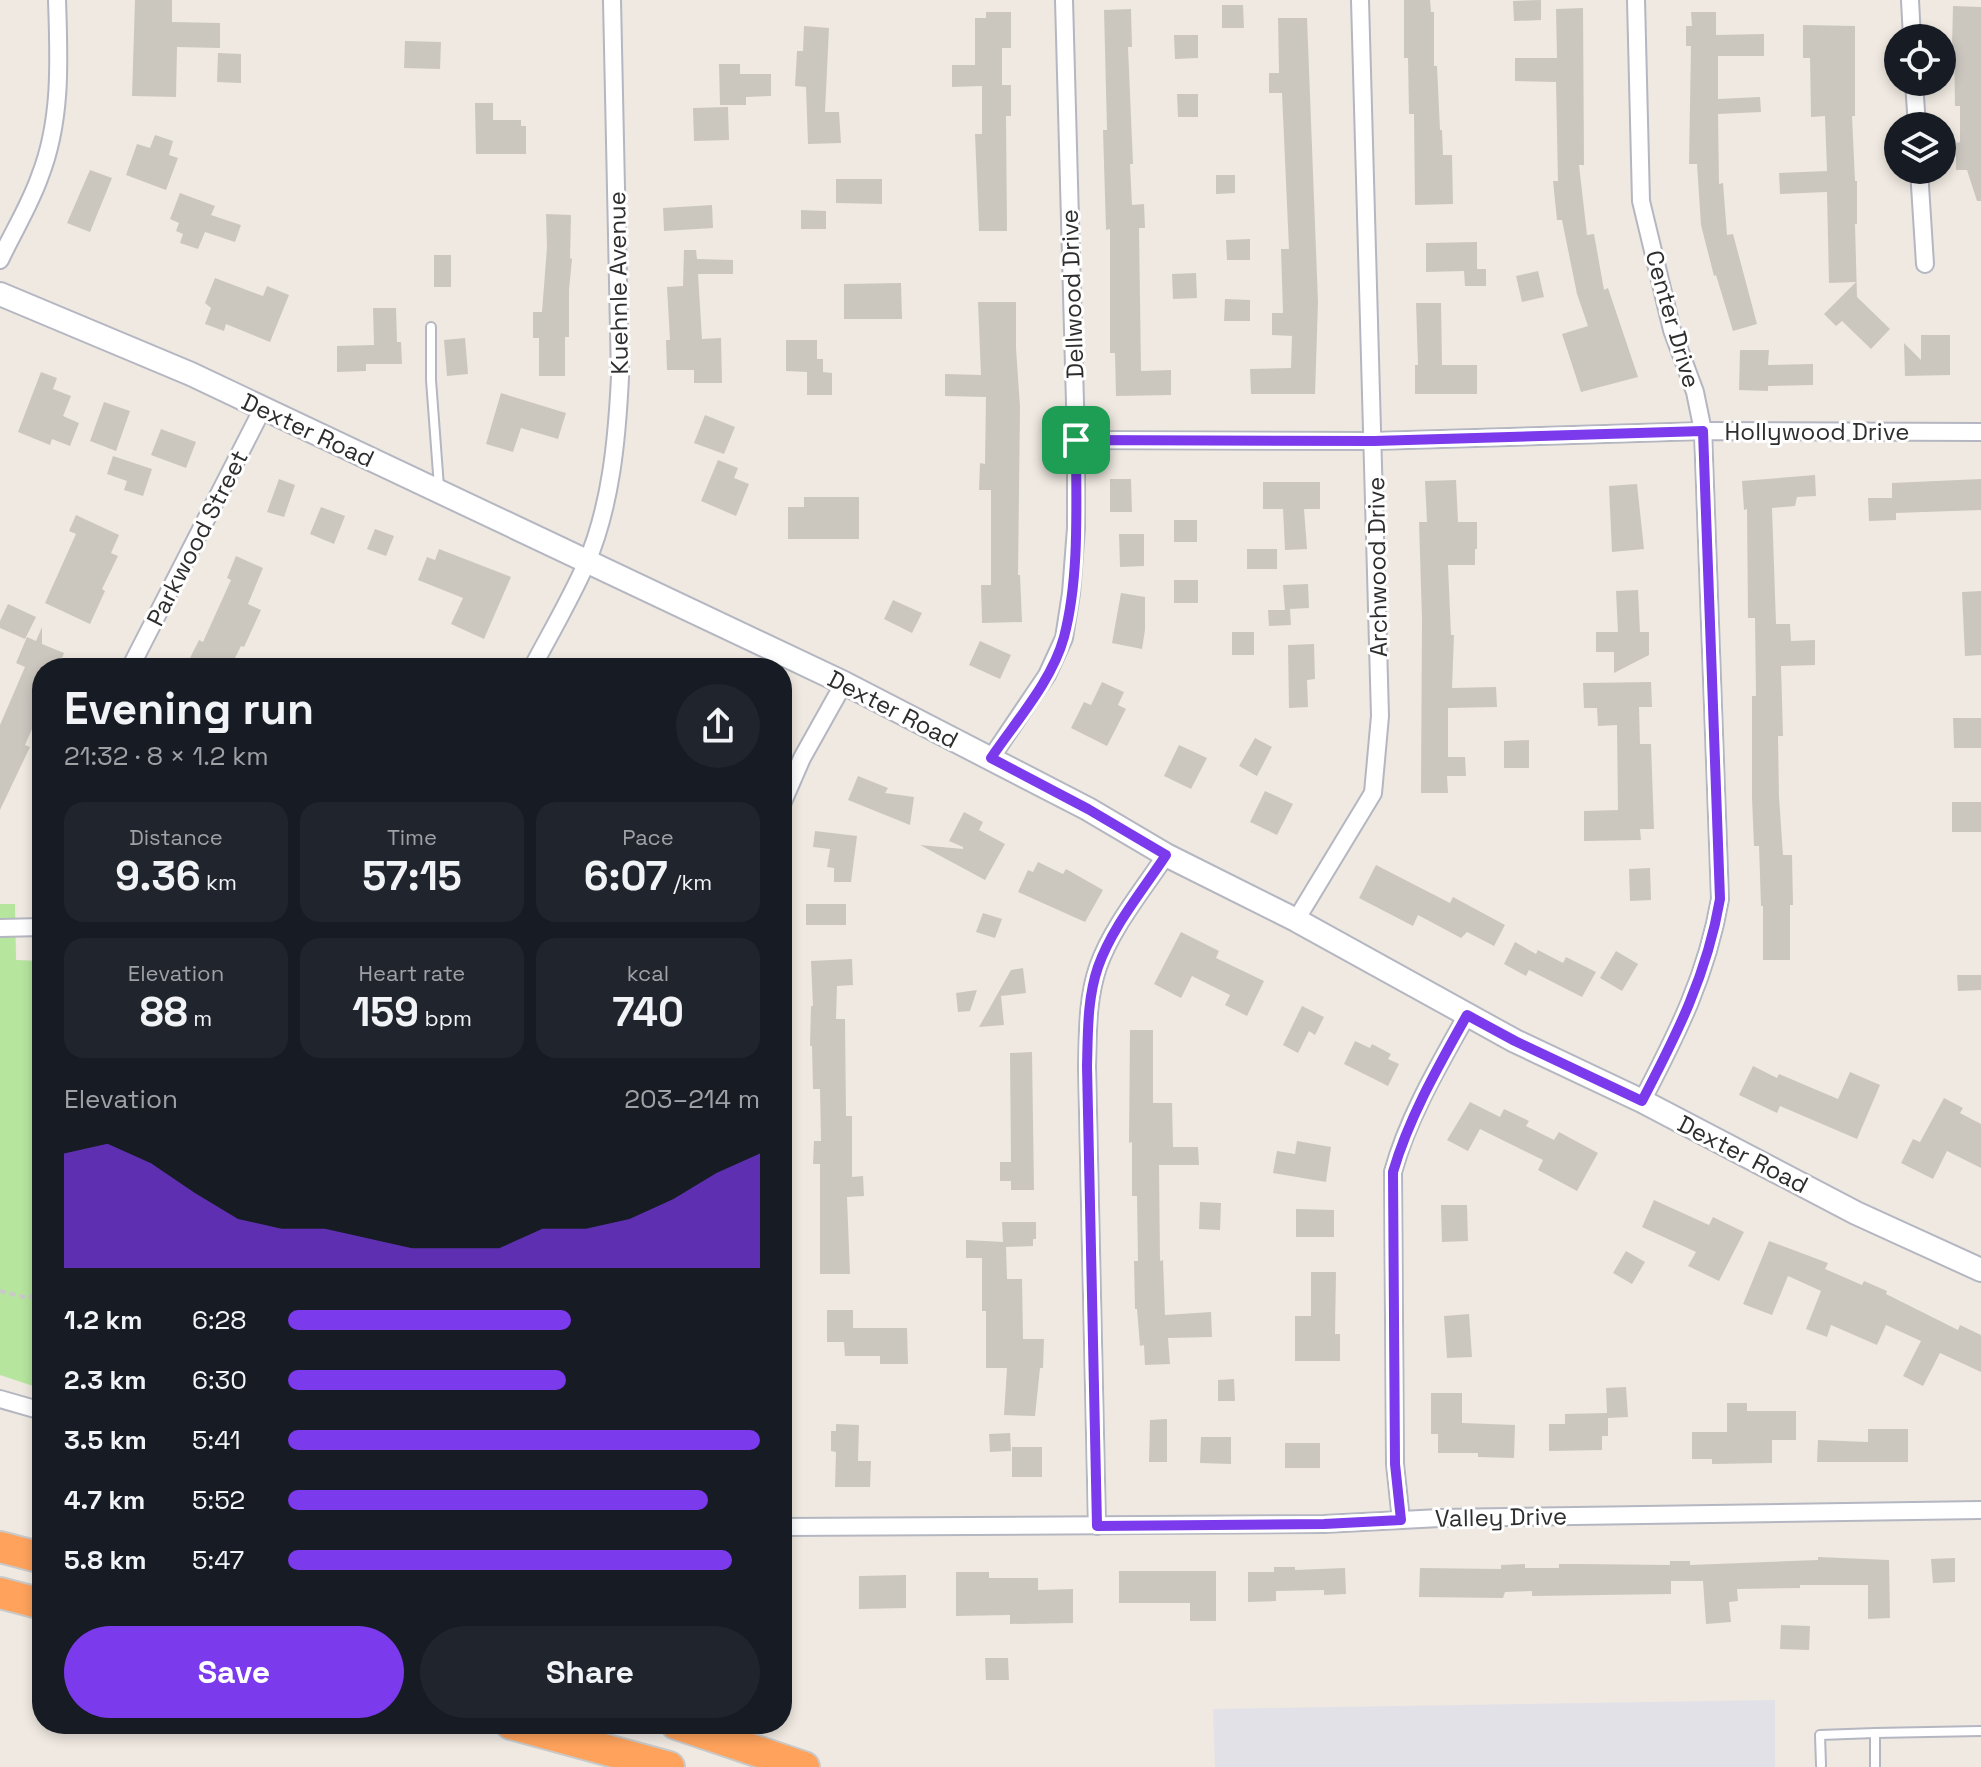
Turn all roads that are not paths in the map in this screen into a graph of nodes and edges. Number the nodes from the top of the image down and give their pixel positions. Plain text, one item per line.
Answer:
1 (57, 0) edge
2 (612, 0) edge
3 (1064, 0) edge
4 (1360, 0) edge
5 (1636, 0) edge
6 (1910, 0) edge
7 (1911, 24) edge
8 (1920, 184) edge
9 (0, 260) edge
10 (1925, 264) dead end
11 (0, 294) edge
12 (431, 327) dead end
13 (263, 408) junction
14 (1703, 431) junction
15 (1981, 432) edge
16 (1076, 440) junction
17 (1374, 441) junction
18 (440, 492) junction
19 (587, 563) junction
20 (135, 658) edge
21 (537, 658) edge
22 (790, 658) edge
23 (792, 659) edge
24 (844, 683) junction
25 (991, 758) junction
26 (792, 781) edge
27 (1166, 855) junction
28 (1296, 920) junction
29 (32, 927) edge
30 (0, 928) edge
31 (1467, 1015) junction
32 (1642, 1101) junction
33 (1981, 1270) edge
34 (0, 1399) edge
35 (32, 1408) edge
36 (1981, 1510) edge
37 (1401, 1520) junction
38 (1097, 1526) junction
39 (792, 1527) edge
40 (0, 1547) edge
41 (32, 1555) edge
42 (0, 1593) edge
43 (32, 1601) edge
44 (1981, 1731) edge
45 (1875, 1733) junction
46 (548, 1734) edge
47 (706, 1734) edge
48 (1821, 1765) dead end
49 (669, 1767) edge
50 (804, 1767) edge
51 (1875, 1767) edge

1 - 9 street
2 - 19 street, Kuehnle Avenue
3 - 16 street, Dellwood Drive
4 - 17 street, Archwood Drive
5 - 14 street, Center Drive
6 - 7 street
8 - 10 street
11 - 13 main road, Dexter Road
12 - 18 lane
13 - 18 main road, Dexter Road
13 - 20 street, Parkwood Street
14 - 15 street, Hollywood Drive
14 - 17 street, Hollywood Drive
14 - 32 street, Center Drive
16 - 17 street, Hollywood Drive
16 - 25 street, Dellwood Drive
17 - 28 street, Archwood Drive
18 - 19 main road, Dexter Road
19 - 21 street, Kuehnle Avenue
19 - 22 main road, Dexter Road
23 - 24 main road, Dexter Road
24 - 25 main road, Dexter Road
24 - 26 street
25 - 27 main road, Dexter Road
27 - 28 main road, Dexter Road
27 - 38 street
28 - 31 main road, Dexter Road
29 - 30 street
31 - 32 main road, Dexter Road
31 - 37 street
32 - 33 main road, Dexter Road
34 - 35 street
36 - 37 street, Valley Drive
37 - 38 street, Valley Drive
38 - 39 street, Valley Drive
40 - 41 highway
42 - 43 highway
44 - 45 lane
45 - 48 lane
45 - 51 lane
46 - 49 highway
47 - 50 highway

